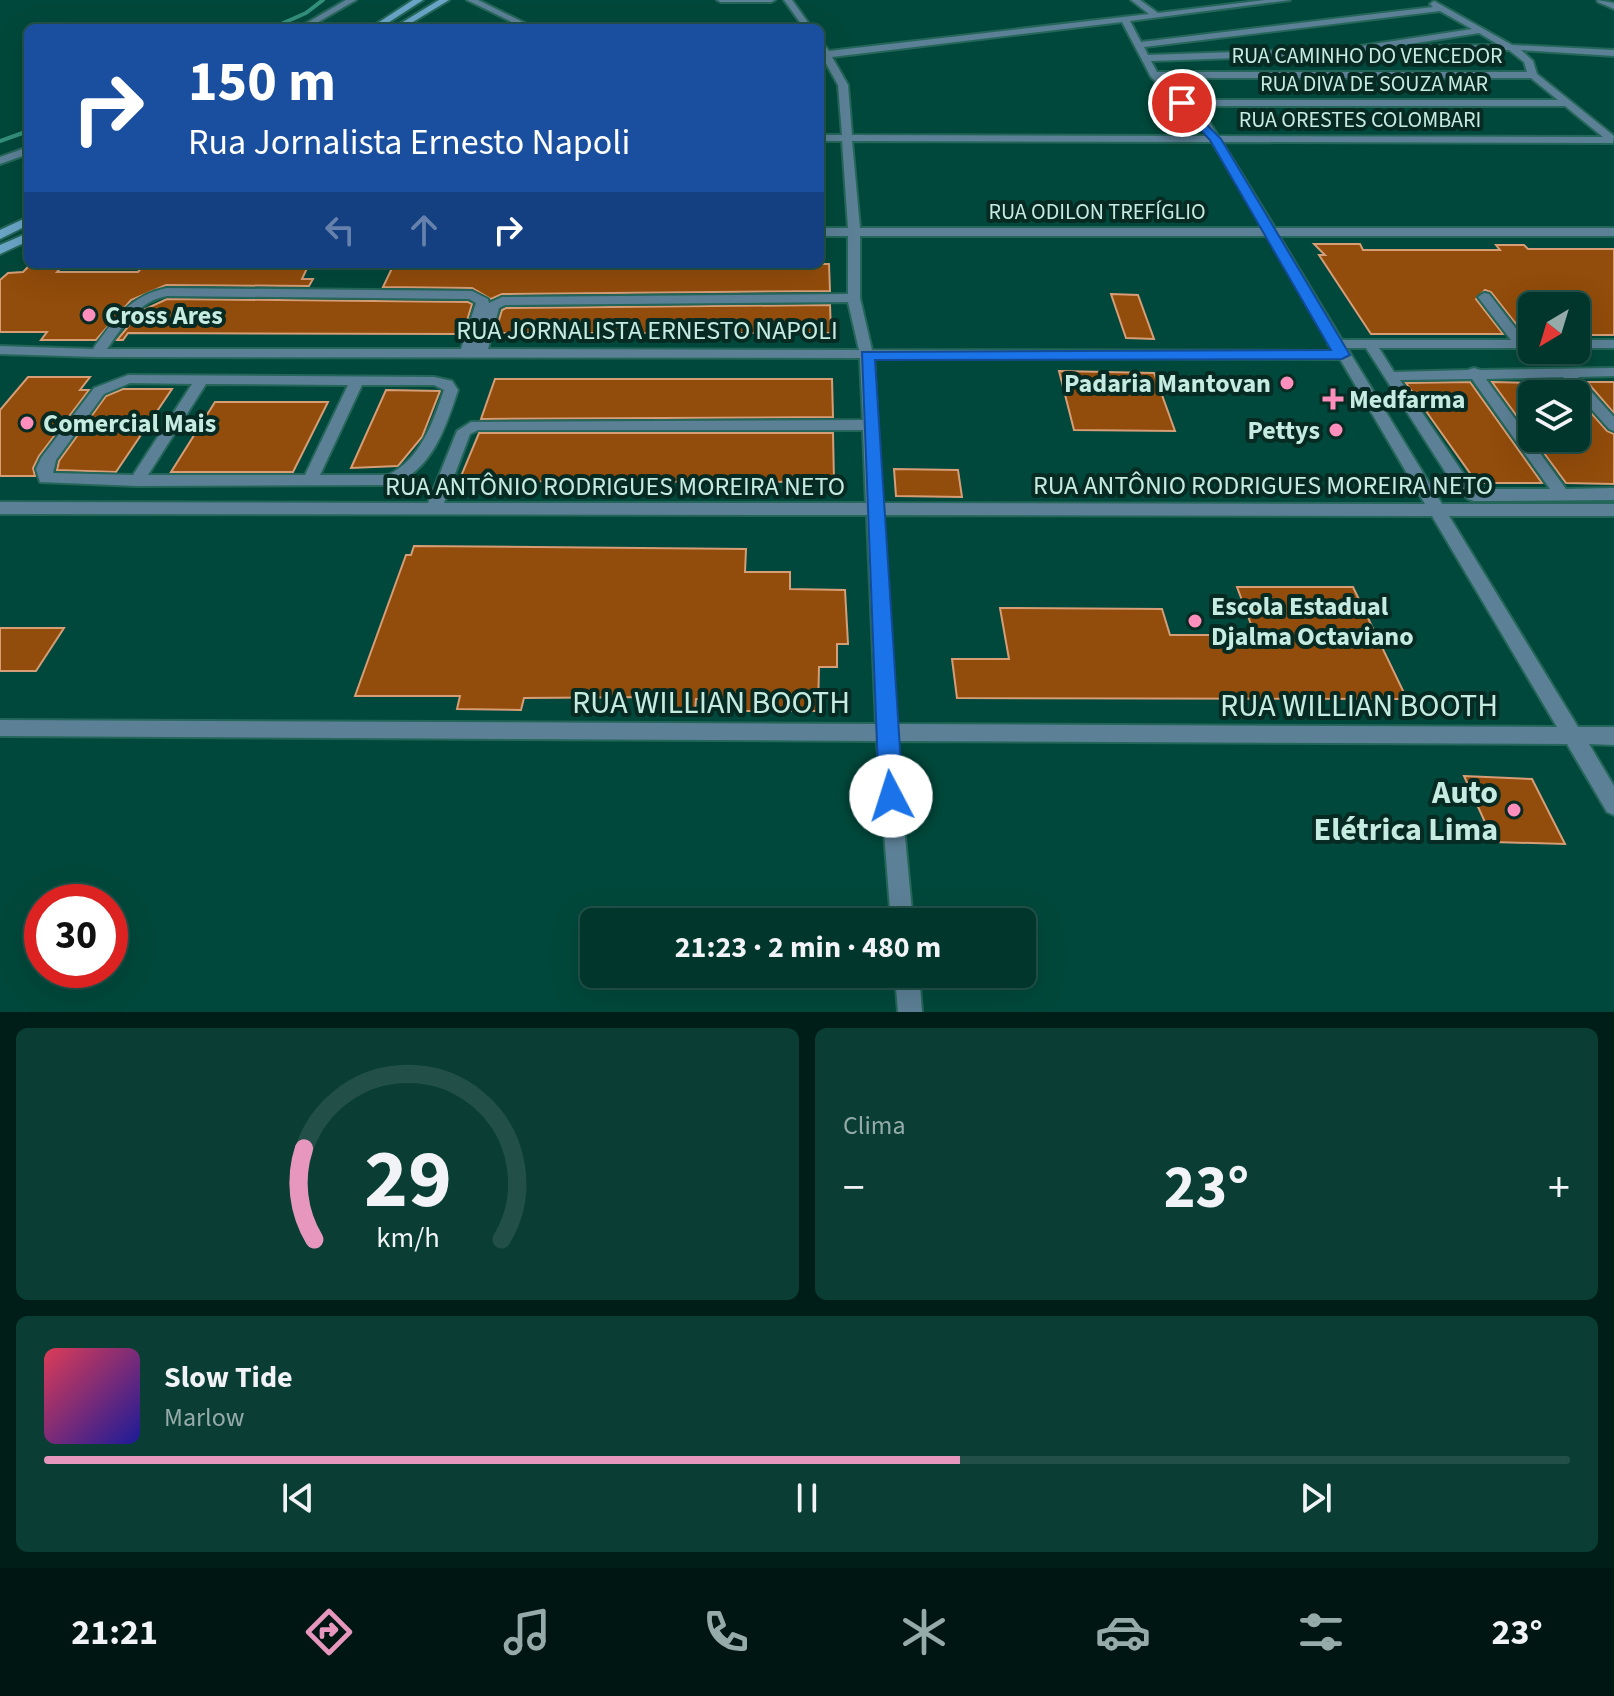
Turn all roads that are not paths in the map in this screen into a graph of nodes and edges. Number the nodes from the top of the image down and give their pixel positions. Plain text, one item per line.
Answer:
1 (352, 0) edge
2 (419, 0) edge
3 (445, 0) edge
4 (471, 0) edge
5 (721, 0) edge
6 (771, 0) edge
7 (788, 0) edge
8 (1135, 0) edge
9 (1286, 0) edge
10 (1426, 0) edge
11 (1601, 0) edge
12 (1614, 6) edge
13 (1442, 8) junction
14 (1156, 15) junction
15 (1125, 19) junction
16 (309, 24) edge
17 (380, 24) edge
18 (404, 24) edge
19 (522, 24) edge
20 (805, 24) edge
21 (1483, 30) junction
22 (1513, 48) junction
23 (824, 51) edge
24 (1347, 51) junction
25 (1142, 52) junction
26 (1571, 52) junction
27 (824, 53) edge
28 (1614, 53) edge
29 (1528, 61) junction
30 (1154, 75) junction
31 (1533, 75) junction
32 (1182, 103) junction
33 (1566, 103) junction
34 (824, 138) edge
35 (847, 138) junction
36 (1215, 139) junction
37 (1613, 140) edge
38 (24, 152) edge
39 (0, 161) edge
40 (24, 222) edge
41 (1269, 230) junction
42 (824, 232) edge
43 (854, 232) junction
44 (1614, 232) edge
45 (0, 235) edge
46 (24, 239) edge
47 (0, 250) edge
48 (1484, 297) dead end
49 (854, 298) junction
50 (1518, 334) edge
51 (1370, 344) junction
52 (1518, 344) edge
53 (1590, 344) edge
54 (1614, 344) edge
55 (1338, 349) junction
56 (0, 350) edge
57 (97, 353) junction
58 (473, 353) junction
59 (867, 356) junction
60 (1474, 372) junction
61 (1614, 372) edge
62 (1567, 373) junction
63 (1390, 376) junction
64 (202, 379) junction
65 (358, 379) junction
66 (868, 425) junction
67 (1614, 426) edge
68 (137, 481) junction
69 (227, 482) junction
70 (309, 482) junction
71 (1561, 493) junction
72 (1614, 494) edge
73 (0, 508) edge
74 (212, 508) junction
75 (1438, 508) junction
76 (434, 509) junction
77 (1614, 510) edge
78 (875, 511) junction
79 (0, 728) edge
80 (886, 733) junction
81 (1574, 735) junction
82 (1614, 736) edge
83 (1614, 805) edge
84 (901, 908) edge
85 (908, 988) edge
86 (910, 1012) edge

1 - 16 street
2 - 17 street
3 - 18 street
4 - 19 street
5 - 6 street
7 - 20 street
8 - 14 street
9 - 14 street
10 - 13 street
11 - 12 street
13 - 21 street
13 - 25 street
14 - 15 street
15 - 23 street
15 - 25 street
21 - 22 street
21 - 24 street
22 - 24 street
22 - 26 street
22 - 29 street
24 - 25 street
25 - 30 street
26 - 28 street
26 - 29 street
27 - 35 street
29 - 31 street
30 - 31 street, RUA CAMINHO DO VENCEDOR
30 - 32 street
31 - 33 street
32 - 33 street, RUA DIVA DE SOUZA MAR
32 - 36 street
33 - 37 street
34 - 35 street, RUA ORESTES COLOMBARI
35 - 36 street, RUA ORESTES COLOMBARI
35 - 43 street
36 - 37 street, RUA ORESTES COLOMBARI
36 - 41 street
38 - 39 street
40 - 45 street
41 - 43 street, RUA ODILON TREFÍGLIO
41 - 44 street, RUA ODILON TREFÍGLIO
41 - 55 street
42 - 43 street, RUA ODILON TREFÍGLIO
43 - 49 street
46 - 47 street
48 - 50 street
49 - 58 street
49 - 59 street
51 - 52 street, RUA JORNALISTA ERNESTO NAPOLI
51 - 55 street, RUA JORNALISTA ERNESTO NAPOLI
51 - 63 street
53 - 54 street
55 - 59 street, RUA JORNALISTA ERNESTO NAPOLI
55 - 75 street
56 - 57 street, RUA JORNALISTA ERNESTO NAPOLI
57 - 58 street, RUA JORNALISTA ERNESTO NAPOLI
57 - 58 street
58 - 59 street, RUA JORNALISTA ERNESTO NAPOLI
59 - 66 street
60 - 62 street
60 - 63 street
60 - 71 street
61 - 62 street
62 - 67 street
63 - 71 street
64 - 65 street
64 - 68 street
64 - 68 street
65 - 70 street
65 - 70 street
66 - 76 street
66 - 78 street
68 - 69 street
69 - 70 street
69 - 74 street
71 - 72 street
73 - 74 street, RUA ANTÔNIO RODRIGUES MOREIRA NETO
74 - 76 street, RUA ANTÔNIO RODRIGUES MOREIRA NETO
75 - 77 street, RUA ANTÔNIO RODRIGUES MOREIRA NETO
75 - 78 street, RUA ANTÔNIO RODRIGUES MOREIRA NETO
75 - 81 street
76 - 78 street, RUA ANTÔNIO RODRIGUES MOREIRA NETO
78 - 80 street
79 - 80 street, RUA WILLIAN BOOTH
80 - 81 street, RUA WILLIAN BOOTH
80 - 84 street
81 - 82 street, RUA WILLIAN BOOTH
81 - 83 street
85 - 86 street

